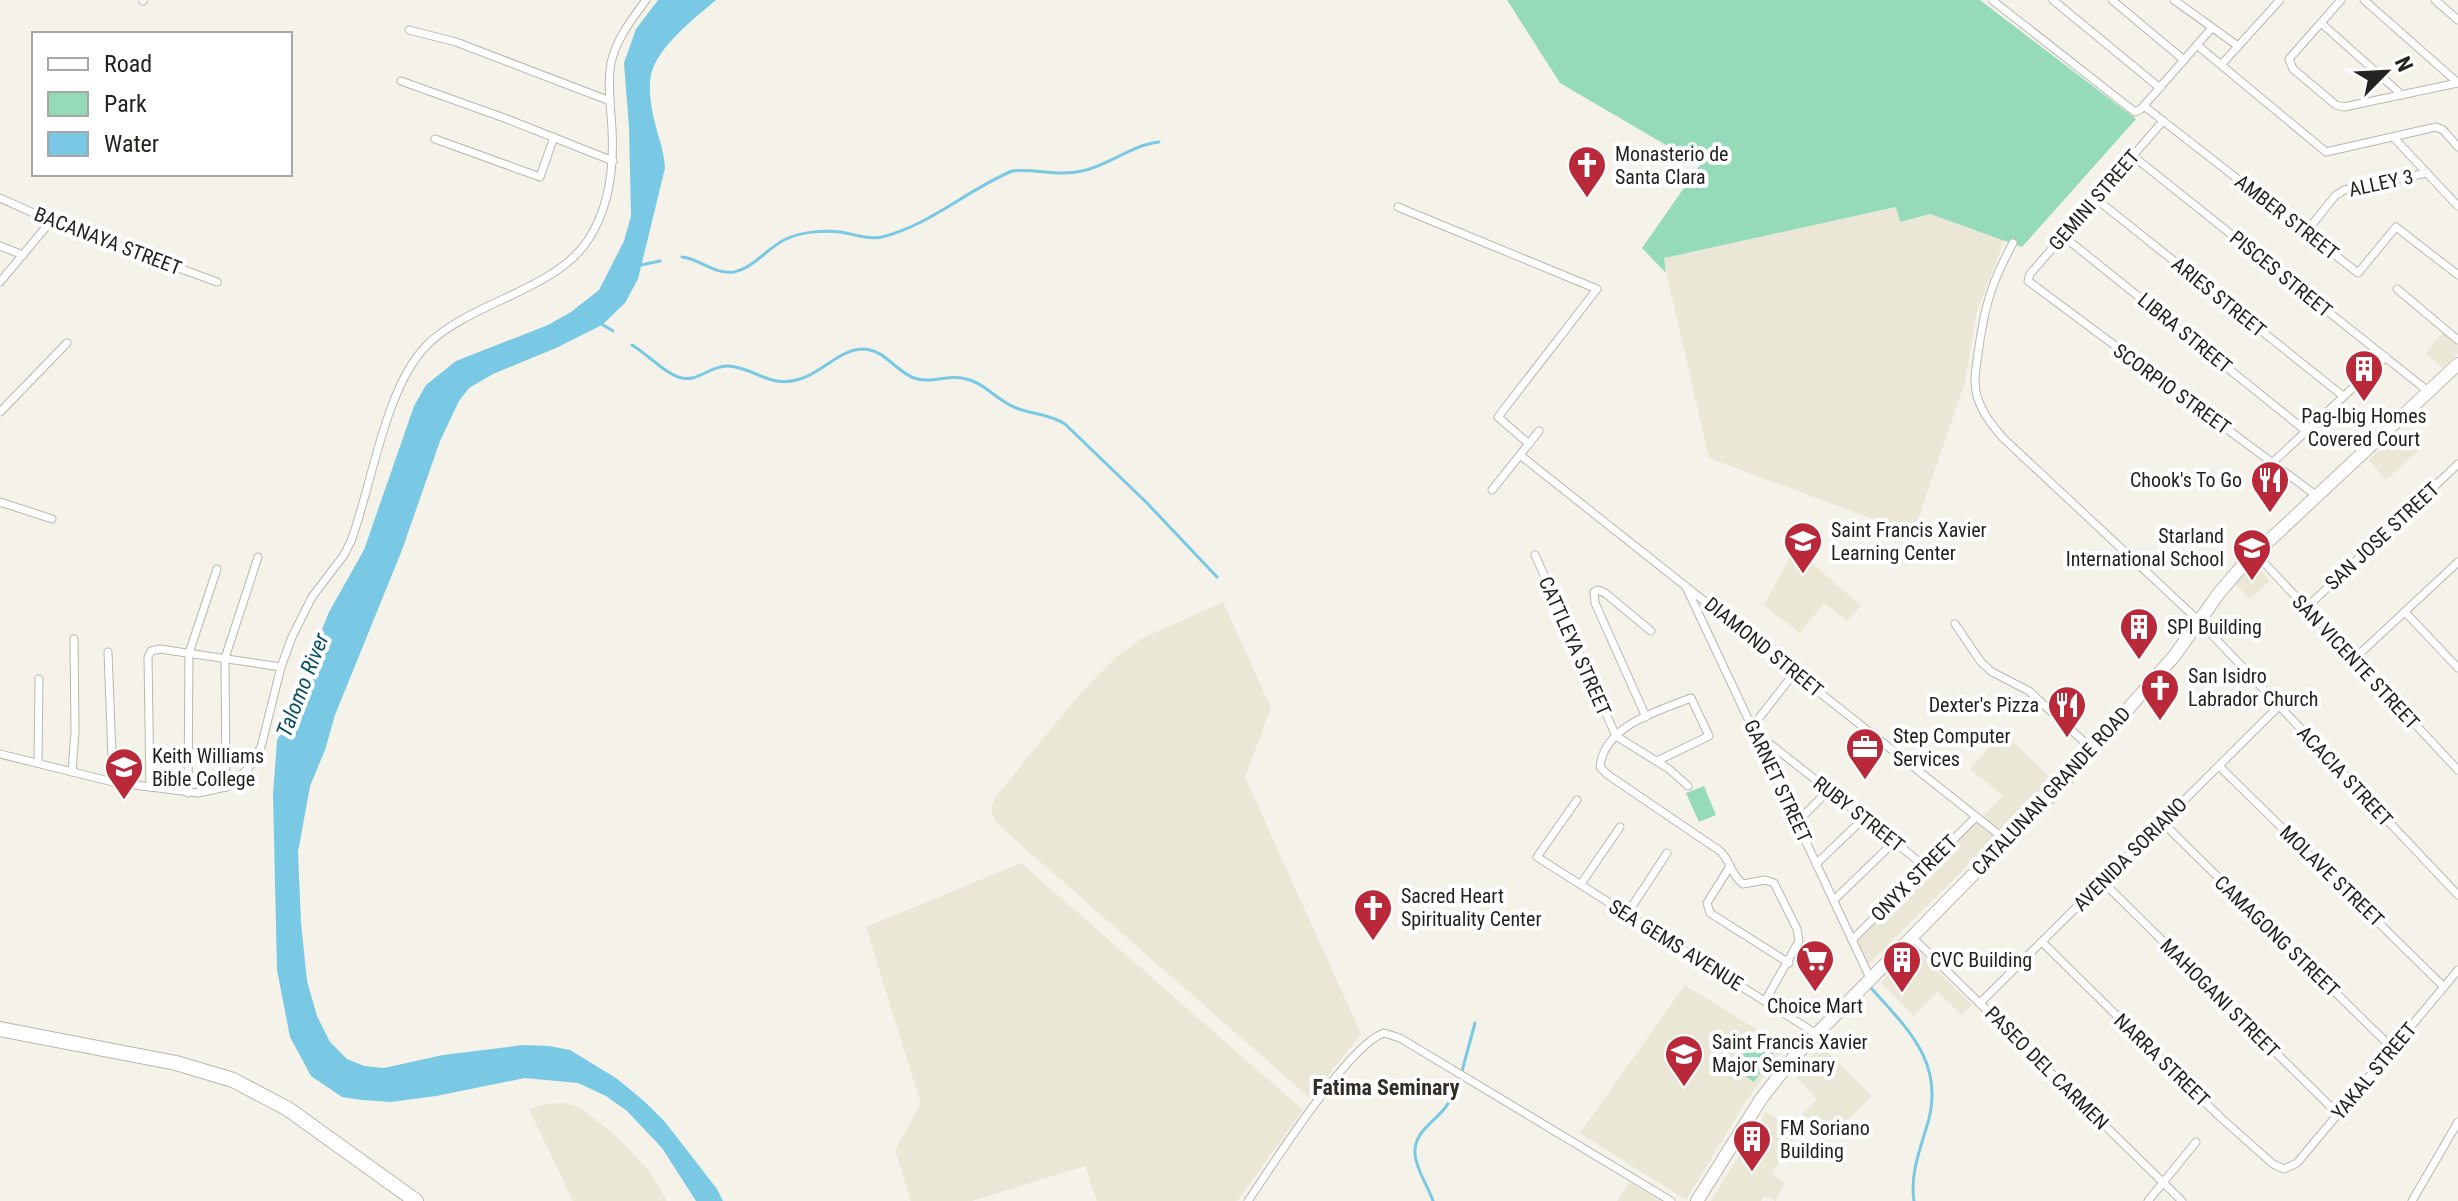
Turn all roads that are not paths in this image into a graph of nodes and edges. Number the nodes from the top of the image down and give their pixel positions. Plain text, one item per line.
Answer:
1 (646, 0) edge
2 (1992, 0) edge
3 (2053, 0) edge
4 (2112, 0) edge
5 (2174, 0) edge
6 (2341, 0) edge
7 (2364, 0) edge
8 (2435, 0) edge
9 (2276, 1) edge
10 (2458, 20) edge
11 (2321, 23) junction
12 (2211, 29) junction
13 (409, 30) dead end
14 (2197, 45) junction
15 (2238, 46) junction
16 (2184, 60) junction
17 (2221, 65) junction
18 (401, 81) dead end
19 (2458, 83) edge
20 (2160, 88) junction
21 (2402, 95) junction
22 (610, 101) junction
23 (2144, 106) junction
24 (2163, 121) junction
25 (554, 137) junction
26 (2394, 138) junction
27 (435, 139) dead end
28 (2458, 147) edge
29 (2133, 156) junction
30 (613, 161) junction
31 (2427, 173) junction
32 (0, 198) edge
33 (2095, 198) junction
34 (2458, 206) edge
35 (1398, 207) dead end
36 (51, 221) junction
37 (2306, 232) junction
38 (2063, 236) junction
39 (2013, 243) dead end
40 (0, 246) edge
41 (23, 255) junction
42 (2458, 275) edge
43 (2028, 281) joint
44 (0, 282) edge
45 (217, 282) dead end
46 (2397, 289) dead end
47 (2458, 340) edge
48 (67, 343) dead end
49 (2386, 357) junction
50 (2458, 364) edge
51 (2429, 392) junction
52 (2343, 396) junction
53 (0, 412) edge
54 (1539, 431) dead end
55 (2306, 431) junction
56 (1529, 444) junction
57 (1520, 455) junction
58 (2272, 463) junction
59 (2458, 464) edge
60 (1492, 490) dead end
61 (2317, 496) junction
62 (0, 502) edge
63 (52, 519) dead end
64 (2255, 553) junction
65 (1535, 555) dead end
66 (258, 557) dead end
67 (2458, 562) edge
68 (217, 569) dead end
69 (1685, 585) junction
70 (2306, 608) junction
71 (2405, 612) junction
72 (2199, 621) junction
73 (1955, 624) dead end
74 (1651, 631) dead end
75 (74, 639) dead end
76 (108, 652) dead end
77 (189, 653) junction
78 (225, 658) junction
79 (2354, 659) junction
80 (2455, 659) edge
81 (281, 667) junction
82 (2458, 668) edge
83 (1795, 672) junction
84 (39, 679) dead end
85 (2279, 706) junction
86 (1646, 717) junction
87 (1753, 729) junction
88 (1616, 736) junction
89 (2093, 750) junction
90 (0, 754) edge
91 (1657, 761) junction
92 (38, 763) junction
93 (2219, 766) junction
94 (2458, 770) edge
95 (72, 772) junction
96 (113, 782) junction
97 (1688, 786) dead end
98 (150, 787) junction
99 (226, 787) junction
100 (1829, 790) junction
101 (188, 793) junction
102 (1577, 800) dead end
103 (1976, 817) junction
104 (1864, 818) junction
105 (1797, 822) junction
106 (2162, 822) junction
107 (1620, 827) dead end
108 (2007, 841) junction
109 (1894, 842) junction
110 (1667, 853) dead end
111 (1816, 864) junction
112 (1926, 867) junction
113 (1729, 868) junction
114 (2102, 881) junction
115 (1581, 884) junction
116 (2458, 895) edge
117 (1834, 900) junction
118 (1627, 914) junction
119 (1911, 936) junction
120 (1852, 940) junction
121 (2042, 942) junction
122 (1789, 963) junction
123 (2458, 970) edge
124 (1870, 978) junction
125 (2444, 987) junction
126 (1765, 1001) junction
127 (1980, 1003) junction
128 (0, 1029) edge
129 (1815, 1033) junction
130 (2393, 1049) junction
131 (2338, 1114) junction
132 (2458, 1122) edge
133 (2196, 1142) dead end
134 (2289, 1169) joint
135 (2162, 1181) junction
136 (416, 1201) edge
137 (1248, 1201) edge
138 (1671, 1201) edge
139 (1697, 1201) edge
140 (2148, 1201) edge
141 (2182, 1201) edge
142 (2412, 1201) edge

1 - 22 street
2 - 23 street, AMBER STREET
3 - 20 street
4 - 16 street
5 - 12 street
6 - 11 street
7 - 19 street
8 - 10 street
9 - 15 street
11 - 21 street
11 - 21 street
12 - 14 street
12 - 15 street
13 - 22 street
14 - 16 street
14 - 17 street
15 - 17 street
16 - 20 street
17 - 26 street
18 - 25 street
19 - 21 street
20 - 23 street
22 - 30 street
23 - 24 street, AMBER STREET
24 - 29 street, GEMINI STREET
24 - 37 street, AMBER STREET
25 - 27 street
25 - 30 street
26 - 28 street
26 - 31 street
29 - 33 street, GEMINI STREET
29 - 49 street, PISCES STREET
30 - 81 street
31 - 34 street
31 - 37 street, ALLEY 3
32 - 36 street, BACANAYA STREET
33 - 38 street, GEMINI STREET
33 - 52 street, ARIES STREET
35 - 56 street
36 - 41 street
36 - 45 street, BACANAYA STREET
37 - 42 street, AMBER STREET
38 - 43 street, GEMINI STREET
38 - 55 street, LIBRA STREET
39 - 72 street, ACACIA STREET
40 - 41 street
41 - 44 street
43 - 58 street, SCORPIO STREET
46 - 47 street
48 - 53 street
49 - 51 street, PISCES STREET
49 - 52 street
50 - 51 main road, CATALUNAN GRANDE ROAD
51 - 61 main road, CATALUNAN GRANDE ROAD
52 - 55 street
54 - 56 street
55 - 58 street
56 - 57 street
57 - 60 street
57 - 69 street, DIAMOND STREET
58 - 61 street, SCORPIO STREET
59 - 70 street, SAN JOSE STREET
61 - 64 main road, CATALUNAN GRANDE ROAD
62 - 63 street
64 - 70 street, SAN VICENTE STREET
64 - 72 main road, CATALUNAN GRANDE ROAD
65 - 88 street, CATTLEYA STREET
66 - 78 street
67 - 71 street
68 - 77 street
69 - 83 street, DIAMOND STREET
69 - 87 street, GARNET STREET
70 - 79 street, SAN VICENTE STREET
71 - 79 street
71 - 80 street
72 - 85 street, ACACIA STREET
72 - 89 main road, CATALUNAN GRANDE ROAD
73 - 89 street
74 - 86 street
75 - 95 street
76 - 96 street
77 - 78 street
77 - 98 street
77 - 101 street
78 - 81 street
78 - 99 street
79 - 94 street, SAN VICENTE STREET
80 - 82 street
81 - 99 street
83 - 87 street
83 - 103 street, DIAMOND STREET
84 - 92 street
85 - 93 street, AVENIDA SORIANO
85 - 116 street, ACACIA STREET
86 - 88 street
86 - 91 street
87 - 100 street, RUBY STREET
87 - 105 street, GARNET STREET
88 - 91 street
88 - 113 street
89 - 108 main road, CATALUNAN GRANDE ROAD
90 - 92 street
91 - 97 street
92 - 95 street
93 - 106 street, AVENIDA SORIANO
93 - 125 street, MOLAVE STREET
95 - 96 street
96 - 98 street
98 - 101 street
99 - 101 street
100 - 104 street, RUBY STREET
100 - 105 street
102 - 115 street, SEA GEMS AVENUE
103 - 108 street, DIAMOND STREET
103 - 112 street, ONYX STREET
104 - 109 street, RUBY STREET
104 - 111 street
105 - 111 street, GARNET STREET
106 - 114 street, AVENIDA SORIANO
106 - 130 street, CAMAGONG STREET
107 - 115 street
108 - 119 main road, CATALUNAN GRANDE ROAD
109 - 112 street, RUBY STREET
109 - 117 street
110 - 118 street
111 - 117 street, GARNET STREET
112 - 120 street, ONYX STREET
113 - 122 street
113 - 122 street
114 - 121 street, AVENIDA SORIANO
114 - 131 street, MAHOGANI STREET
115 - 118 street, SEA GEMS AVENUE
117 - 120 street, GARNET STREET
118 - 126 street, SEA GEMS AVENUE
119 - 124 main road, CATALUNAN GRANDE ROAD
119 - 127 street, PASEO DEL CARMEN
120 - 124 street, GARNET STREET
121 - 127 street, AVENIDA SORIANO
121 - 134 street, NARRA STREET
122 - 126 street
123 - 125 street, YAKAL STREET
124 - 129 main road, CATALUNAN GRANDE ROAD
125 - 130 street, YAKAL STREET
126 - 129 street, SEA GEMS AVENUE
127 - 135 street, PASEO DEL CARMEN
128 - 136 highway
129 - 139 main road, CATALUNAN GRANDE ROAD
130 - 131 street, YAKAL STREET
131 - 134 street, YAKAL STREET
132 - 142 street
133 - 135 street
135 - 140 street
135 - 141 street, PASEO DEL CARMEN
137 - 138 street

